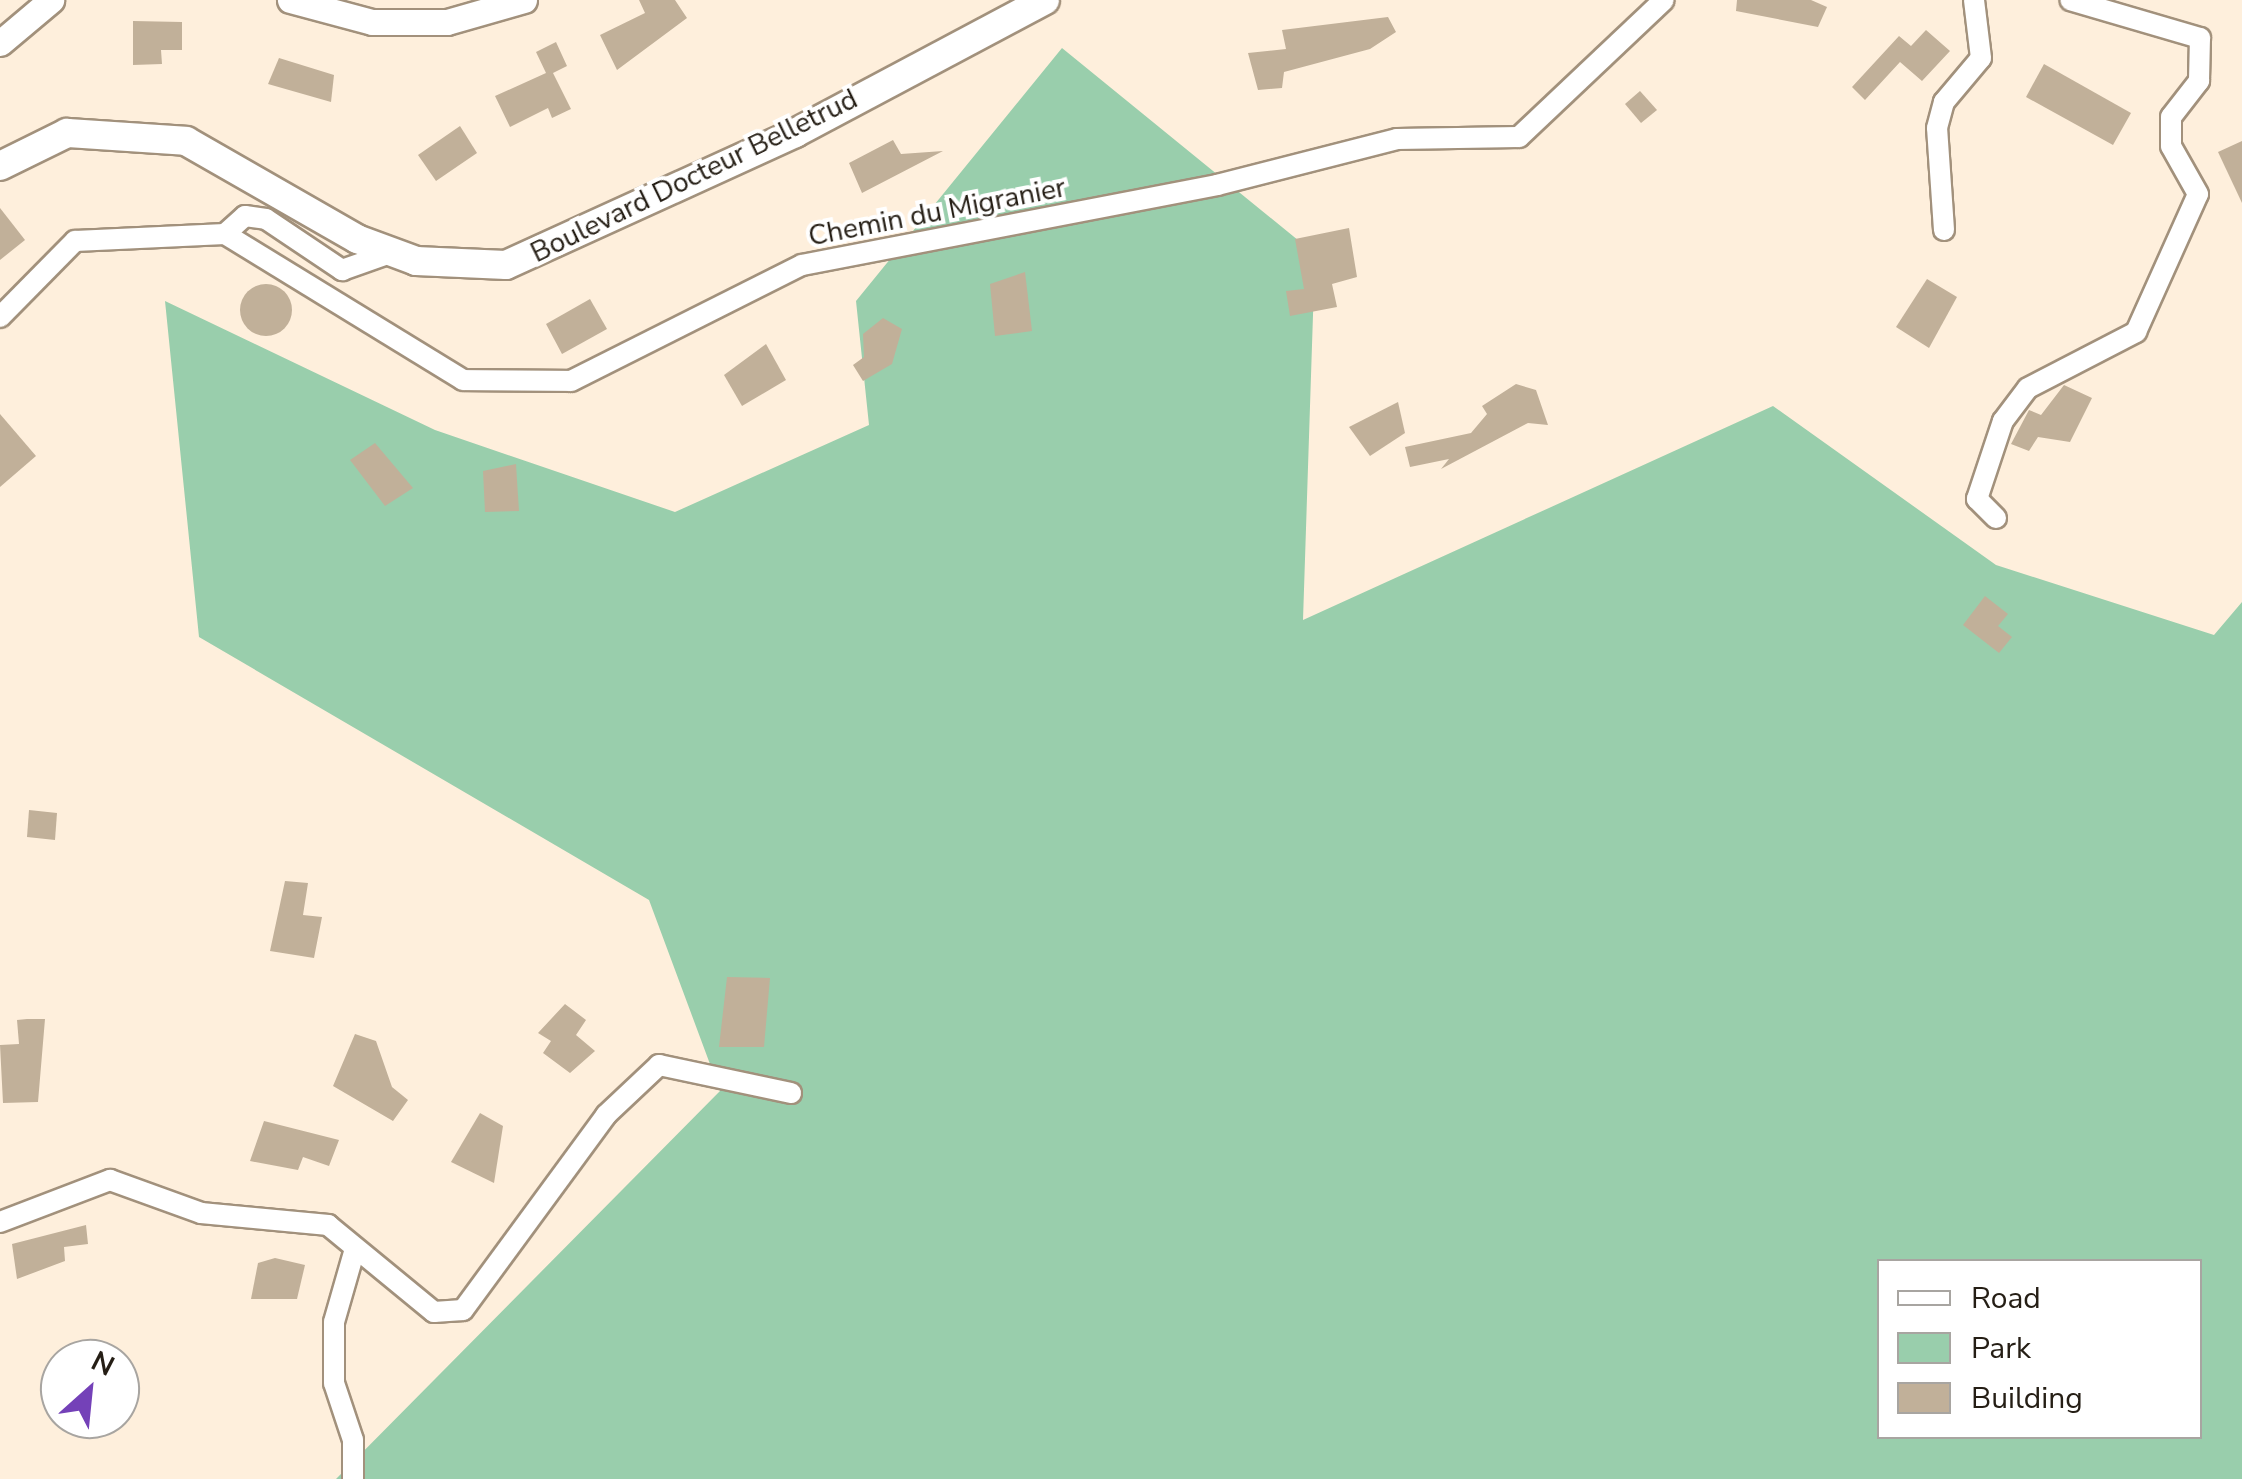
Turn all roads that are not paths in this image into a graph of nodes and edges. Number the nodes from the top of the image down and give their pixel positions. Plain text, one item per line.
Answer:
1 (51, 0) edge
2 (290, 0) edge
3 (524, 0) edge
4 (1046, 0) edge
5 (1664, 0) edge
6 (1974, 0) edge
7 (2070, 0) edge
8 (496, 6) edge
9 (0, 43) edge
10 (0, 166) edge
11 (1944, 230) dead end
12 (225, 234) junction
13 (393, 252) junction
14 (0, 317) edge
15 (1996, 518) dead end
16 (791, 1092) dead end
17 (0, 1222) edge
18 (355, 1248) junction
19 (353, 1479) edge

1 - 9 street
2 - 8 street
3 - 8 street
4 - 13 main road, Boulevard Docteur Belletrud
5 - 12 street, Chemin du Migranier
6 - 11 street
7 - 15 street
10 - 13 main road, Boulevard Docteur Belletrud
12 - 13 street
12 - 14 street
16 - 18 street
17 - 18 street
18 - 19 street

